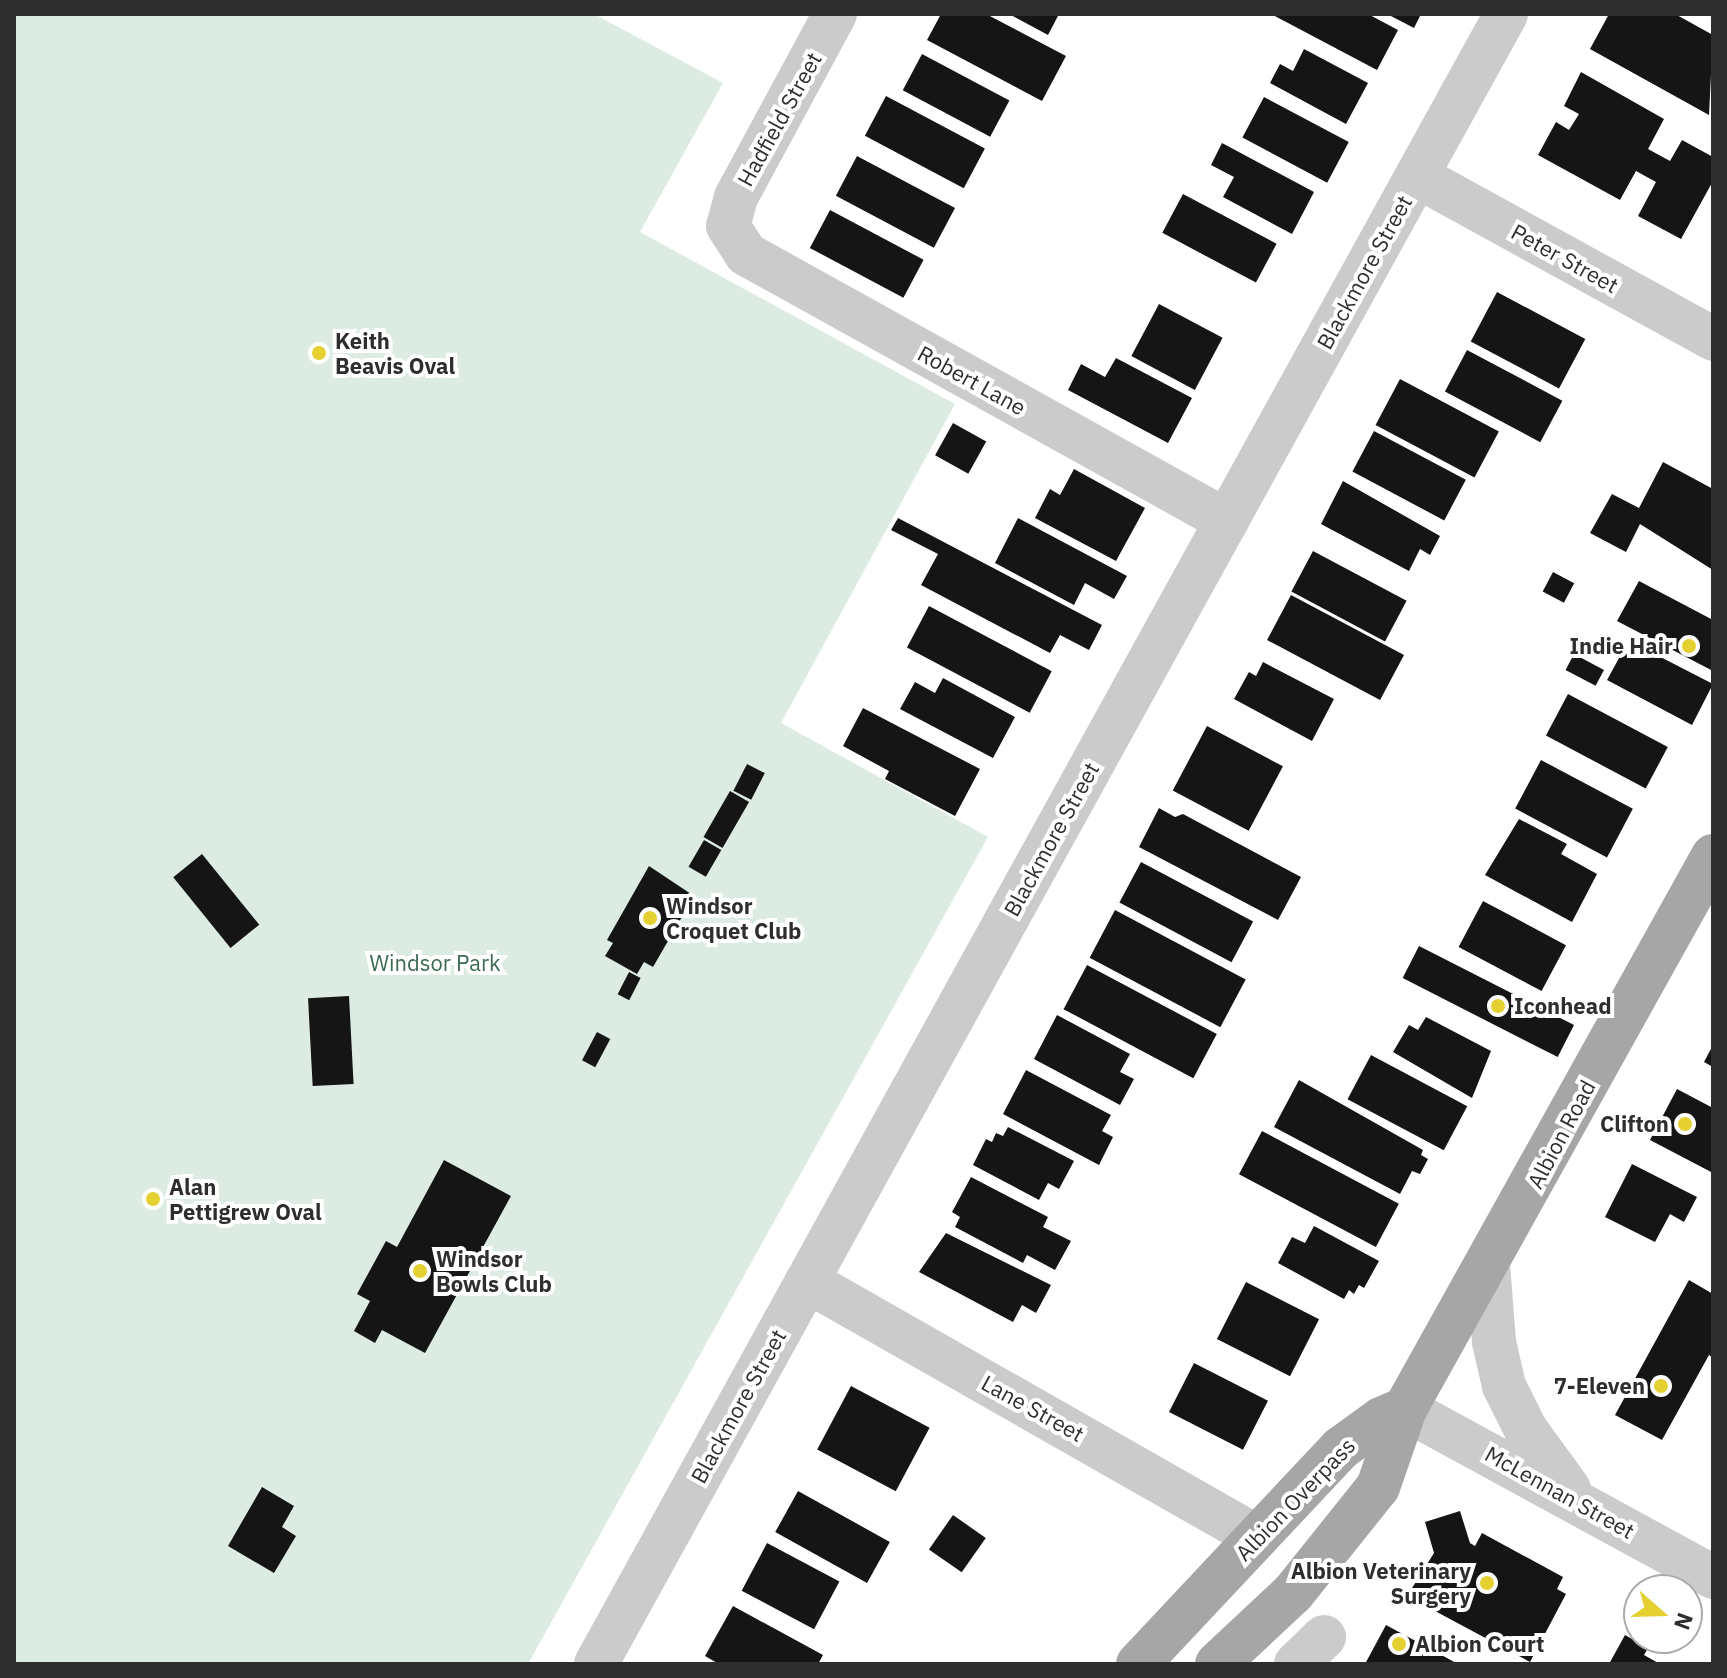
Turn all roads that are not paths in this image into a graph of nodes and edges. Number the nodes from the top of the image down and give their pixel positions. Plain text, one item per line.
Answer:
1 (835, 14) edge
2 (1506, 14) edge
3 (1417, 176) junction
4 (728, 226) joint
5 (1713, 339) edge
6 (1227, 521) junction
7 (1713, 856) edge
8 (1488, 1264) junction
9 (807, 1281) junction
10 (1405, 1409) junction
11 (1578, 1500) junction
12 (1257, 1537) junction
13 (1713, 1577) edge
14 (596, 1664) edge
15 (1138, 1664) edge
16 (1217, 1664) edge

1 - 4 street, Hadfield Street
2 - 3 street, Blackmore Street
3 - 5 street, Peter Street
3 - 6 street, Blackmore Street
4 - 6 street, Robert Lane
6 - 9 street, Blackmore Street
7 - 8 main road, Albion Road
8 - 10 main road, Albion Road
8 - 11 street
9 - 12 street, Lane Street
9 - 14 street, Blackmore Street
10 - 11 street, McLennan Street
10 - 12 main road, Albion Overpass
10 - 16 main road, Albion Overpass
11 - 13 street, McLennan Street
12 - 15 main road, Albion Overpass

